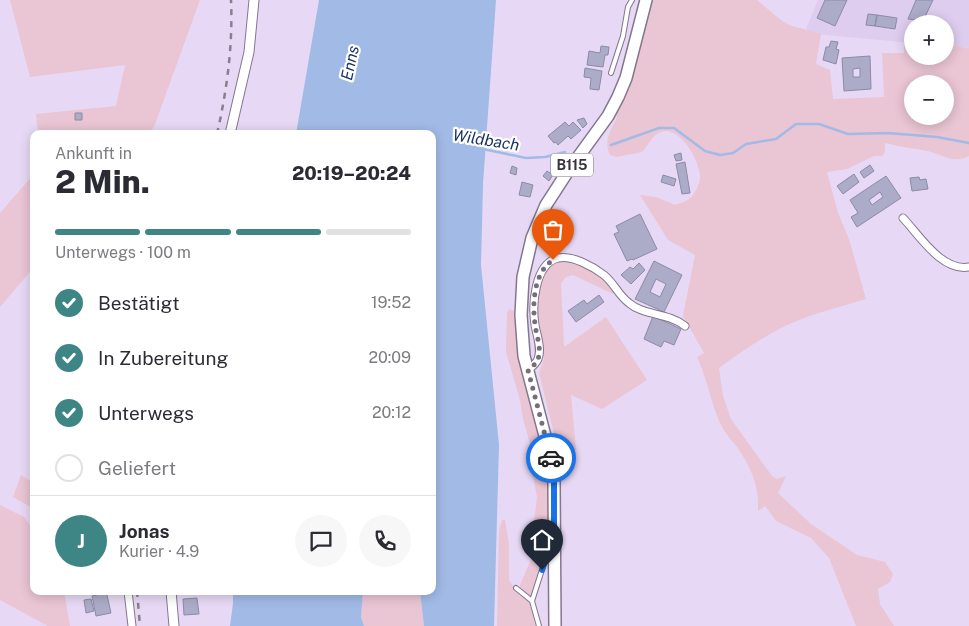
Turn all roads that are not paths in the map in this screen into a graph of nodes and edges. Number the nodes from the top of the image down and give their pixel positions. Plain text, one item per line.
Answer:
1 (254, 0) edge
2 (632, 0) edge
3 (646, 0) edge
4 (611, 73) dead end
5 (231, 130) edge
6 (903, 218) dead end
7 (969, 267) edge
8 (685, 326) dead end
9 (528, 370) junction
10 (554, 549) junction
11 (516, 588) dead end
12 (128, 595) edge
13 (171, 595) edge
14 (532, 601) junction
15 (132, 626) edge
16 (174, 626) edge
17 (539, 626) edge
18 (555, 626) edge

1 - 5 street
2 - 4 lane
3 - 9 main road, B115
6 - 7 street
8 - 9 street
9 - 10 main road, B115
10 - 14 lane
10 - 18 main road, B115
11 - 14 lane
12 - 15 street
13 - 16 street
14 - 17 lane

